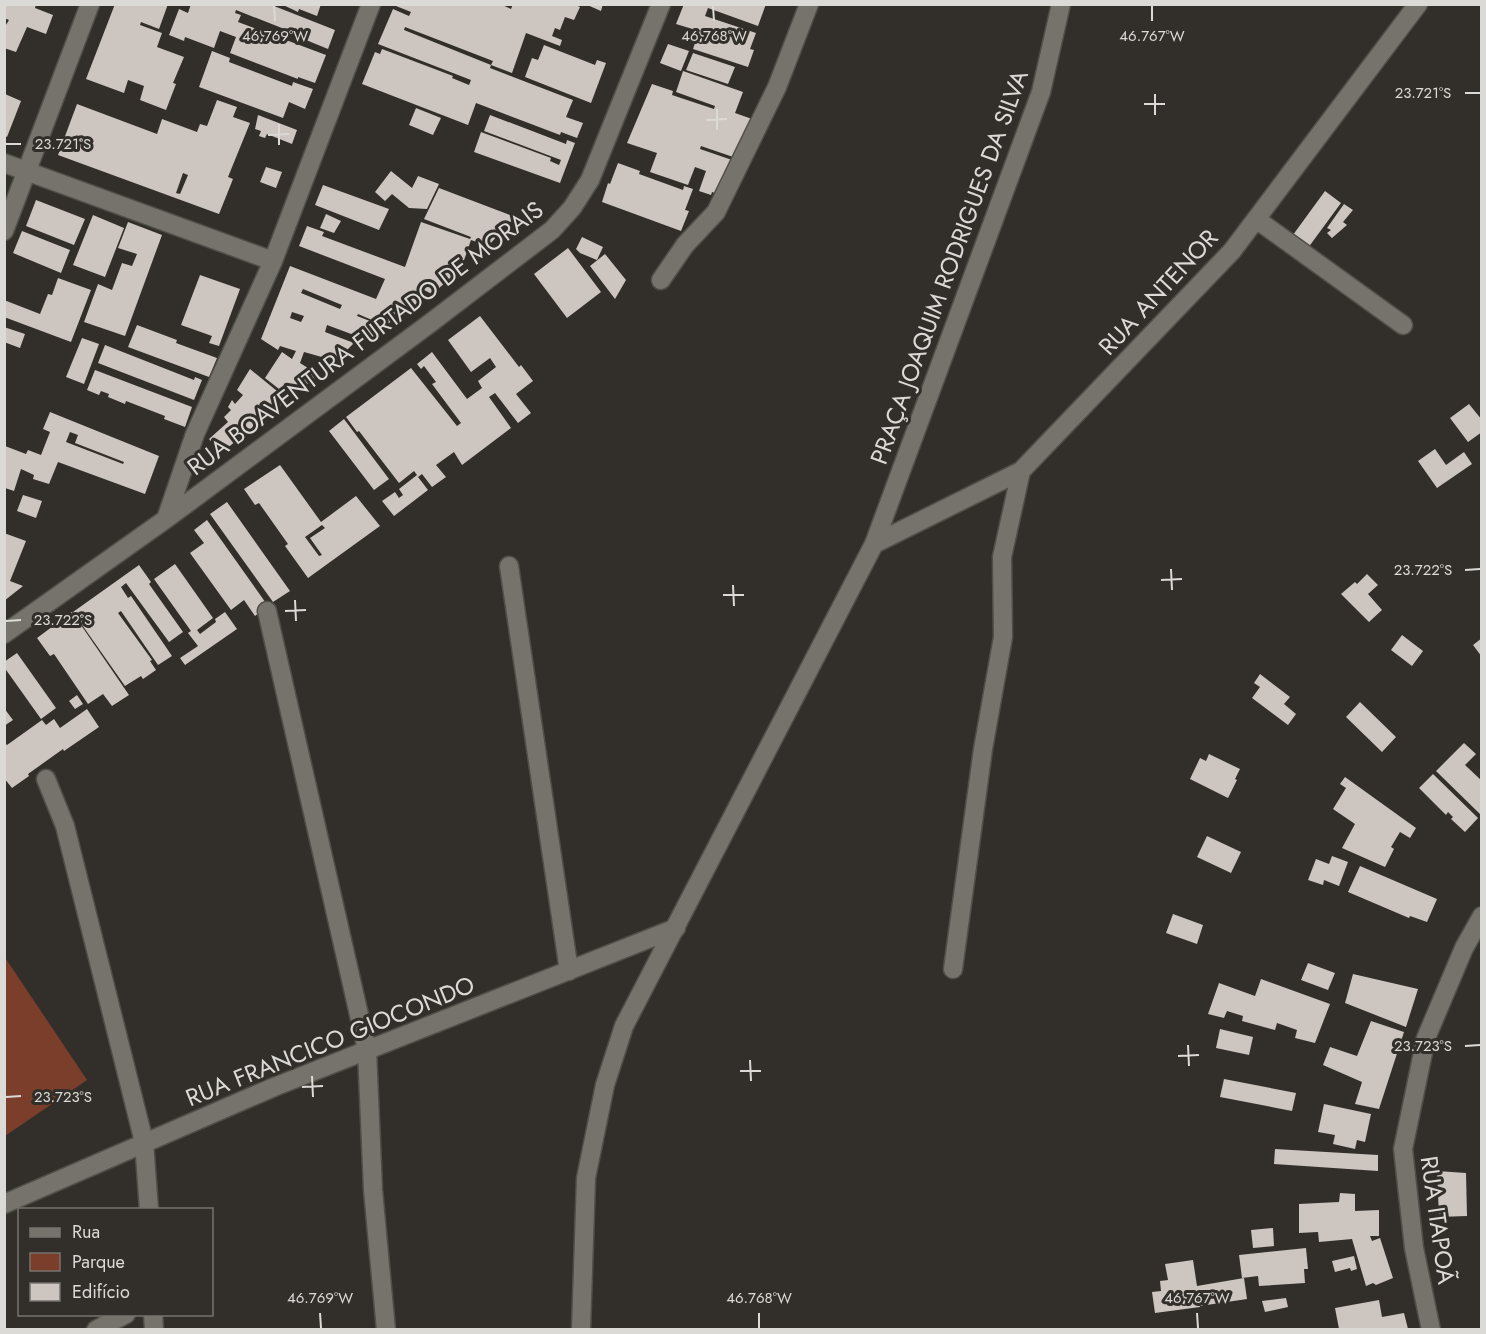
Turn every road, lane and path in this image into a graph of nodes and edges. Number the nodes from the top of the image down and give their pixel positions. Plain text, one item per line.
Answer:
1 (90, 4) edge
2 (371, 4) edge
3 (661, 4) edge
4 (809, 4) edge
5 (1061, 4) edge
6 (1418, 4) edge
7 (4, 163) edge
8 (27, 172) junction
9 (1256, 219) junction
10 (4, 231) edge
11 (273, 261) junction
12 (661, 280) dead end
13 (1402, 325) dead end
14 (1021, 471) junction
15 (166, 519) junction
16 (874, 544) junction
17 (509, 566) dead end
18 (267, 611) dead end
19 (4, 634) edge
20 (46, 779) dead end
21 (1482, 916) edge
22 (676, 928) junction
23 (953, 969) dead end
24 (569, 971) junction
25 (367, 1050) junction
26 (144, 1142) junction
27 (4, 1204) edge
28 (149, 1208) edge
29 (122, 1316) edge
30 (96, 1329) edge
31 (386, 1329) edge
32 (580, 1329) edge
33 (1431, 1329) edge

1 - 8 street
2 - 11 street
3 - 15 street, RUA BOAVENTURA FURTADO DE MORAIS
4 - 12 street
5 - 16 street, PRAÇA JOAQUIM RODRIGUES DA SILVA
6 - 9 street, RUA ANTENOR
7 - 8 street
8 - 10 street
8 - 11 street
9 - 13 street
9 - 14 street, RUA ANTENOR
11 - 15 street
14 - 16 street, RUA ANTENOR
14 - 23 street
15 - 19 street, RUA BOAVENTURA FURTADO DE MORAIS
16 - 22 street, PRAÇA JOAQUIM RODRIGUES DA SILVA
17 - 24 street
18 - 25 street
20 - 26 street
21 - 33 street, RUA ITAPOÃ
22 - 24 street, RUA FRANCICO GIOCONDO
22 - 32 street, PRAÇA JOAQUIM RODRIGUES DA SILVA
24 - 25 street, RUA FRANCICO GIOCONDO
25 - 26 street, RUA FRANCICO GIOCONDO
25 - 31 street
26 - 27 street, RUA FRANCICO GIOCONDO
26 - 28 street
29 - 30 street

